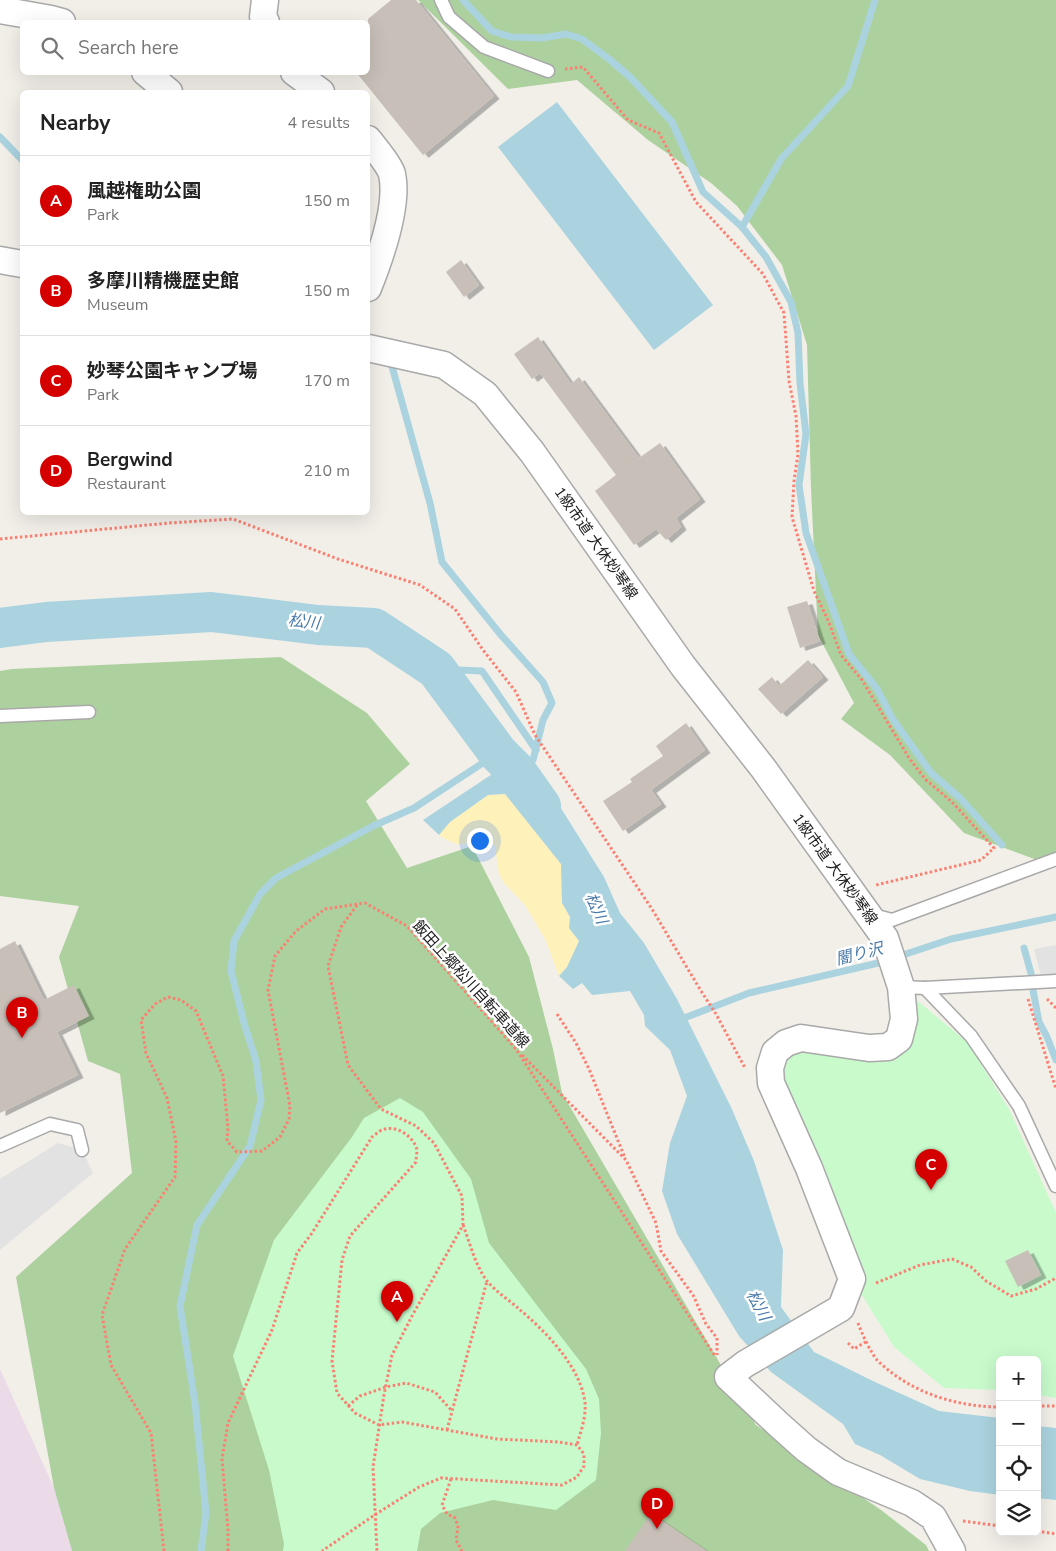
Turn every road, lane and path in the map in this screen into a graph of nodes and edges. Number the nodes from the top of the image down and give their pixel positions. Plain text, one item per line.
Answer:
1 (265, 0) edge
2 (441, 0) edge
3 (0, 10) edge
4 (55, 20) edge
5 (265, 20) edge
6 (548, 71) joint
7 (149, 75) edge
8 (298, 75) edge
9 (167, 90) edge
10 (319, 90) edge
11 (370, 142) edge
12 (0, 260) edge
13 (20, 264) edge
14 (370, 283) edge
15 (370, 348) edge
16 (0, 539) edge
17 (89, 712) dead end
18 (0, 716) edge
19 (1056, 859) edge
20 (848, 886) junction
21 (357, 905) junction
22 (868, 914) junction
23 (907, 981) junction
24 (1056, 981) edge
25 (1024, 984) junction
26 (557, 1014) dead end
27 (716, 1014) dead end
28 (516, 1050) junction
29 (1056, 1089) edge
30 (0, 1146) edge
31 (82, 1150) dead end
32 (626, 1160) junction
33 (1056, 1186) edge
34 (463, 1225) junction
35 (1056, 1278) edge
36 (488, 1281) junction
37 (873, 1291) dead end
38 (851, 1312) junction
39 (867, 1342) junction
40 (848, 1343) dead end
41 (386, 1387) junction
42 (348, 1406) junction
43 (1041, 1406) edge
44 (1056, 1406) edge
45 (996, 1407) edge
46 (453, 1412) junction
47 (379, 1425) junction
48 (447, 1430) junction
49 (577, 1446) junction
50 (451, 1479) junction
51 (376, 1514) junction
52 (933, 1517) junction
53 (996, 1525) edge
54 (1041, 1532) edge
55 (1056, 1534) edge
56 (164, 1551) edge
57 (228, 1551) edge
58 (322, 1551) edge
59 (377, 1551) edge
60 (462, 1551) edge
61 (952, 1551) edge

1 - 5 street
2 - 6 lane
3 - 4 street
6 - 20 path
7 - 9 street
8 - 10 street
11 - 14 street
12 - 13 street
15 - 20 street, 1級市道 大休妙琴線
16 - 27 path
17 - 18 lane
19 - 22 lane
20 - 22 street, 1級市道 大休妙琴線
21 - 28 path, 飯田上郷松川自転車道線
21 - 34 path
21 - 56 path, 飯田上郷松川自転車道線
22 - 23 street, 1級市道 大休妙琴線
23 - 25 lane
23 - 33 lane
23 - 38 street, 1級市道 大休妙琴線
24 - 25 lane
25 - 29 path
26 - 32 path
28 - 32 path
28 - 32 path, 飯田上郷松川自転車道線
30 - 31 lane
34 - 36 path
34 - 41 path
35 - 37 path
36 - 46 path
36 - 49 path
38 - 39 path
38 - 52 street
39 - 40 path
39 - 45 path
41 - 42 path
41 - 46 path
41 - 47 path
42 - 47 path
42 - 57 path
43 - 44 path
46 - 48 path
47 - 48 path
47 - 51 path
48 - 49 path
49 - 50 path
50 - 51 path
50 - 60 path
51 - 58 path
51 - 59 path
52 - 53 path
52 - 61 street
54 - 55 path

